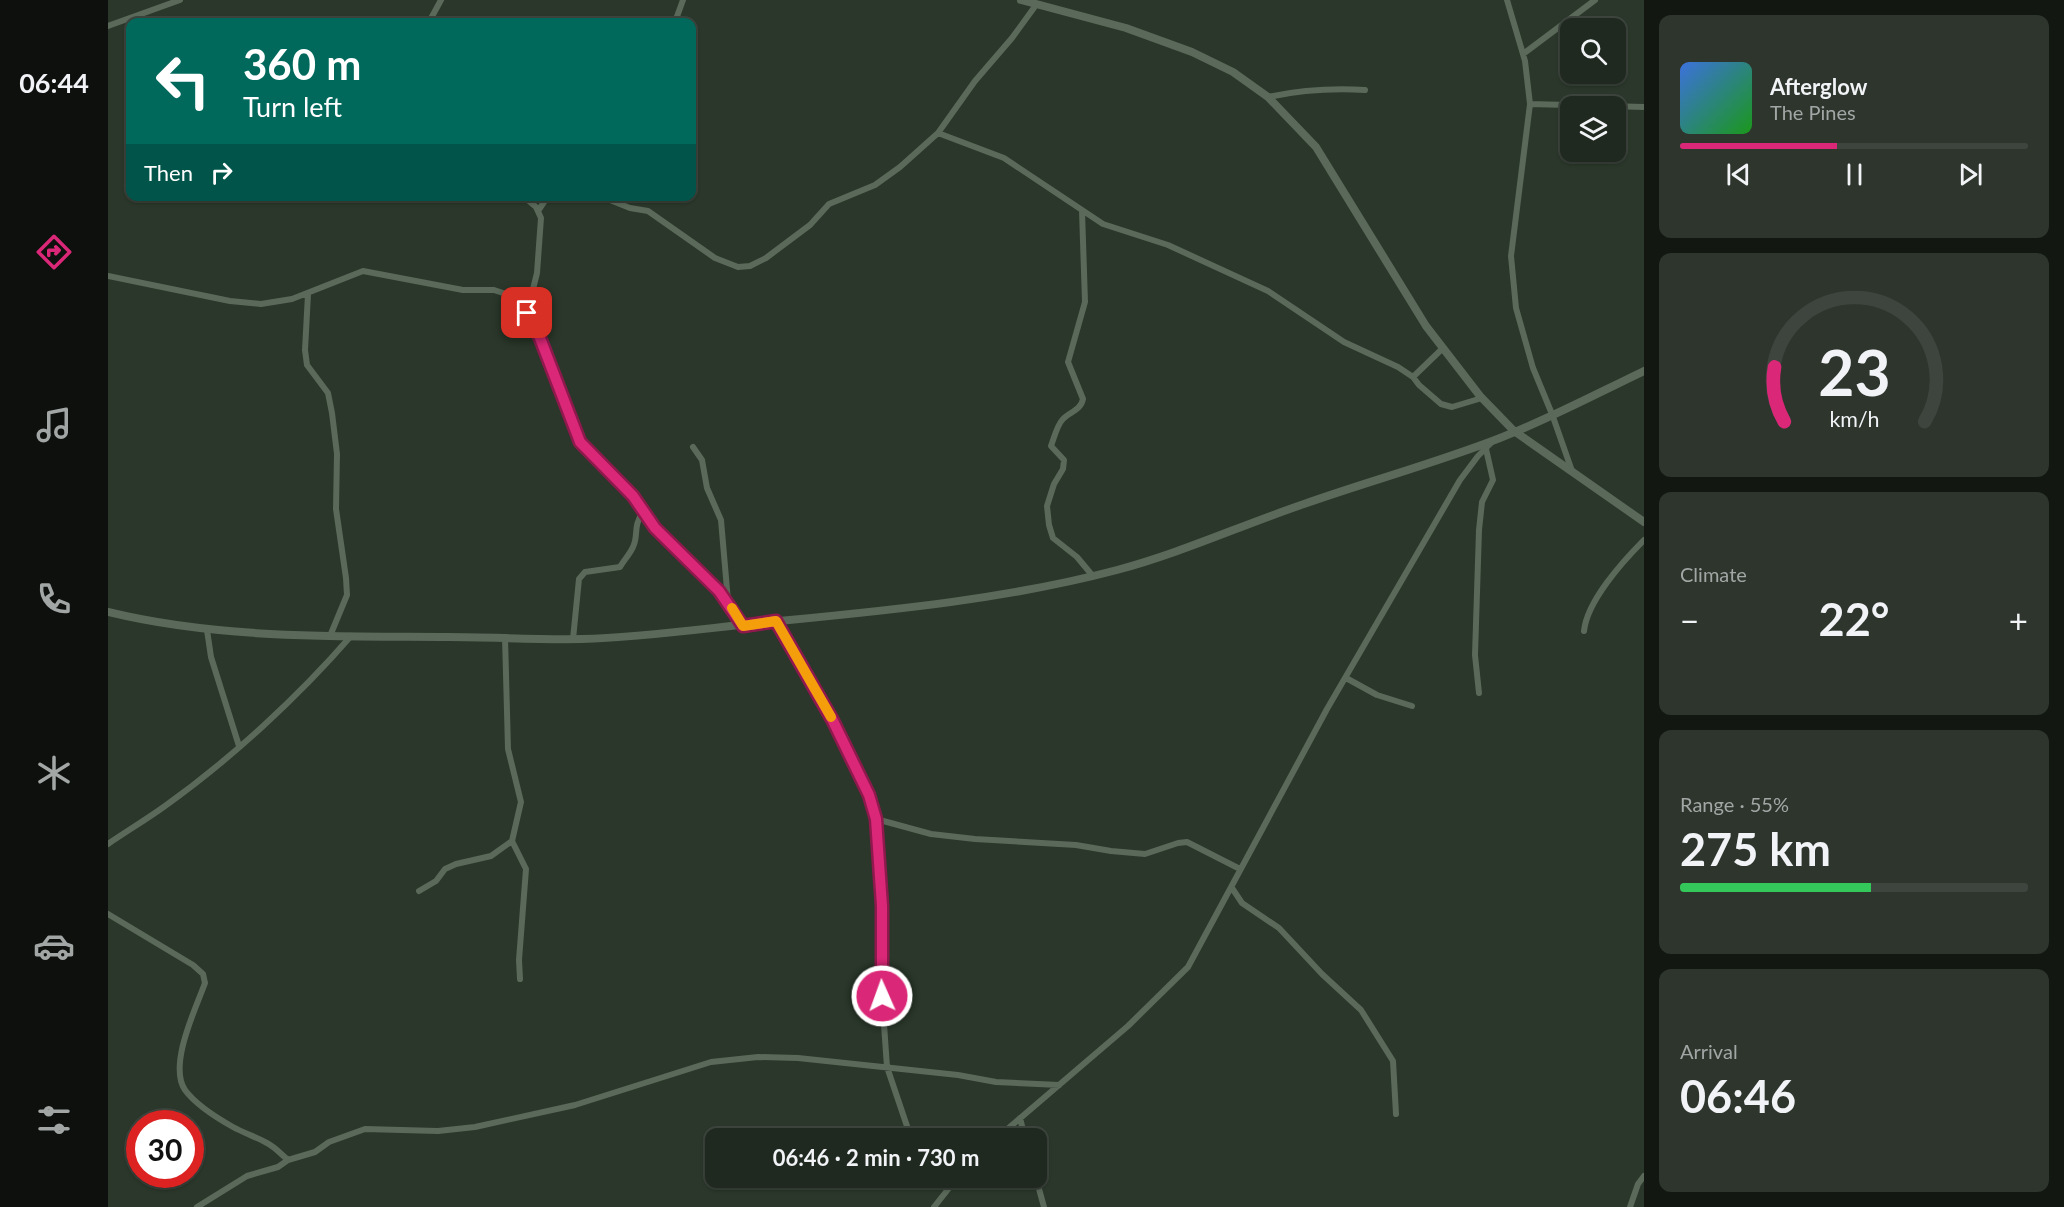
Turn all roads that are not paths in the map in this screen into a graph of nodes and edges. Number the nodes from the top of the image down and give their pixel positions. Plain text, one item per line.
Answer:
1 (180, 0) edge
2 (441, 0) edge
3 (683, 0) edge
4 (1021, 0) edge
5 (1507, 0) edge
6 (1595, 0) edge
7 (1036, 5) junction
8 (130, 18) edge
9 (431, 18) edge
10 (676, 18) edge
11 (126, 20) edge
12 (108, 26) edge
13 (1523, 54) junction
14 (1365, 90) dead end
15 (1268, 97) junction
16 (1530, 104) junction
17 (1644, 107) edge
18 (938, 132) junction
19 (528, 201) edge
20 (545, 201) edge
21 (612, 201) edge
22 (538, 211) junction
23 (1082, 211) junction
24 (108, 276) edge
25 (308, 294) junction
26 (527, 313) junction
27 (1443, 348) junction
28 (1644, 371) edge
29 (1413, 377) junction
30 (1482, 398) junction
31 (1552, 414) junction
32 (1514, 432) junction
33 (1495, 440) junction
34 (693, 447) dead end
35 (1486, 449) junction
36 (1572, 471) junction
37 (644, 510) junction
38 (1644, 522) edge
39 (1644, 540) edge
40 (1092, 576) junction
41 (728, 601) junction
42 (108, 612) edge
43 (776, 621) junction
44 (743, 626) junction
45 (207, 630) junction
46 (1584, 631) dead end
47 (330, 636) junction
48 (351, 636) junction
49 (505, 637) junction
50 (573, 639) junction
51 (1346, 678) junction
52 (1479, 693) dead end
53 (1412, 706) dead end
54 (239, 746) junction
55 (876, 819) junction
56 (512, 841) junction
57 (108, 844) edge
58 (1240, 869) junction
59 (1232, 888) junction
60 (419, 891) dead end
61 (108, 914) edge
62 (520, 979) dead end
63 (887, 1067) junction
64 (1059, 1085) junction
65 (1396, 1114) dead end
66 (1020, 1118) junction
67 (908, 1128) edge
68 (1008, 1128) edge
69 (1022, 1128) edge
70 (288, 1160) junction
71 (1644, 1176) edge
72 (1039, 1188) edge
73 (947, 1190) edge
74 (197, 1207) edge
75 (934, 1207) edge
76 (1044, 1207) edge
77 (1630, 1207) edge

1 - 8 street
2 - 9 street
3 - 10 street
4 - 7 street
5 - 13 street
6 - 13 street
7 - 15 street
7 - 18 street
11 - 12 street
13 - 16 street
14 - 15 street
15 - 27 street
16 - 17 street
16 - 31 street
18 - 21 street
18 - 23 street
19 - 22 street
20 - 22 street
22 - 26 street
23 - 29 street
23 - 40 street
24 - 25 street
25 - 26 street
25 - 47 street
26 - 37 street
27 - 29 street
27 - 30 street
28 - 31 street
29 - 30 street
30 - 32 street
31 - 32 street
31 - 36 street
32 - 33 street
32 - 36 street
33 - 35 street
33 - 40 street
34 - 41 street
35 - 51 street
35 - 52 street
36 - 38 street
37 - 41 street
37 - 50 street
39 - 46 street
40 - 43 street
41 - 44 street
42 - 45 street
43 - 44 street
43 - 55 street
44 - 50 street
45 - 47 street
45 - 54 street
47 - 48 street
48 - 49 street
48 - 54 street
49 - 50 street
49 - 56 street
51 - 53 street
51 - 58 street
54 - 57 street
55 - 58 street
55 - 63 street
56 - 60 street
56 - 62 street
58 - 59 street
59 - 64 street
59 - 65 street
61 - 70 street
63 - 64 street
63 - 67 street
63 - 70 street
64 - 66 street
66 - 68 street
66 - 69 street
70 - 74 street
71 - 77 street
72 - 76 street
73 - 75 street

